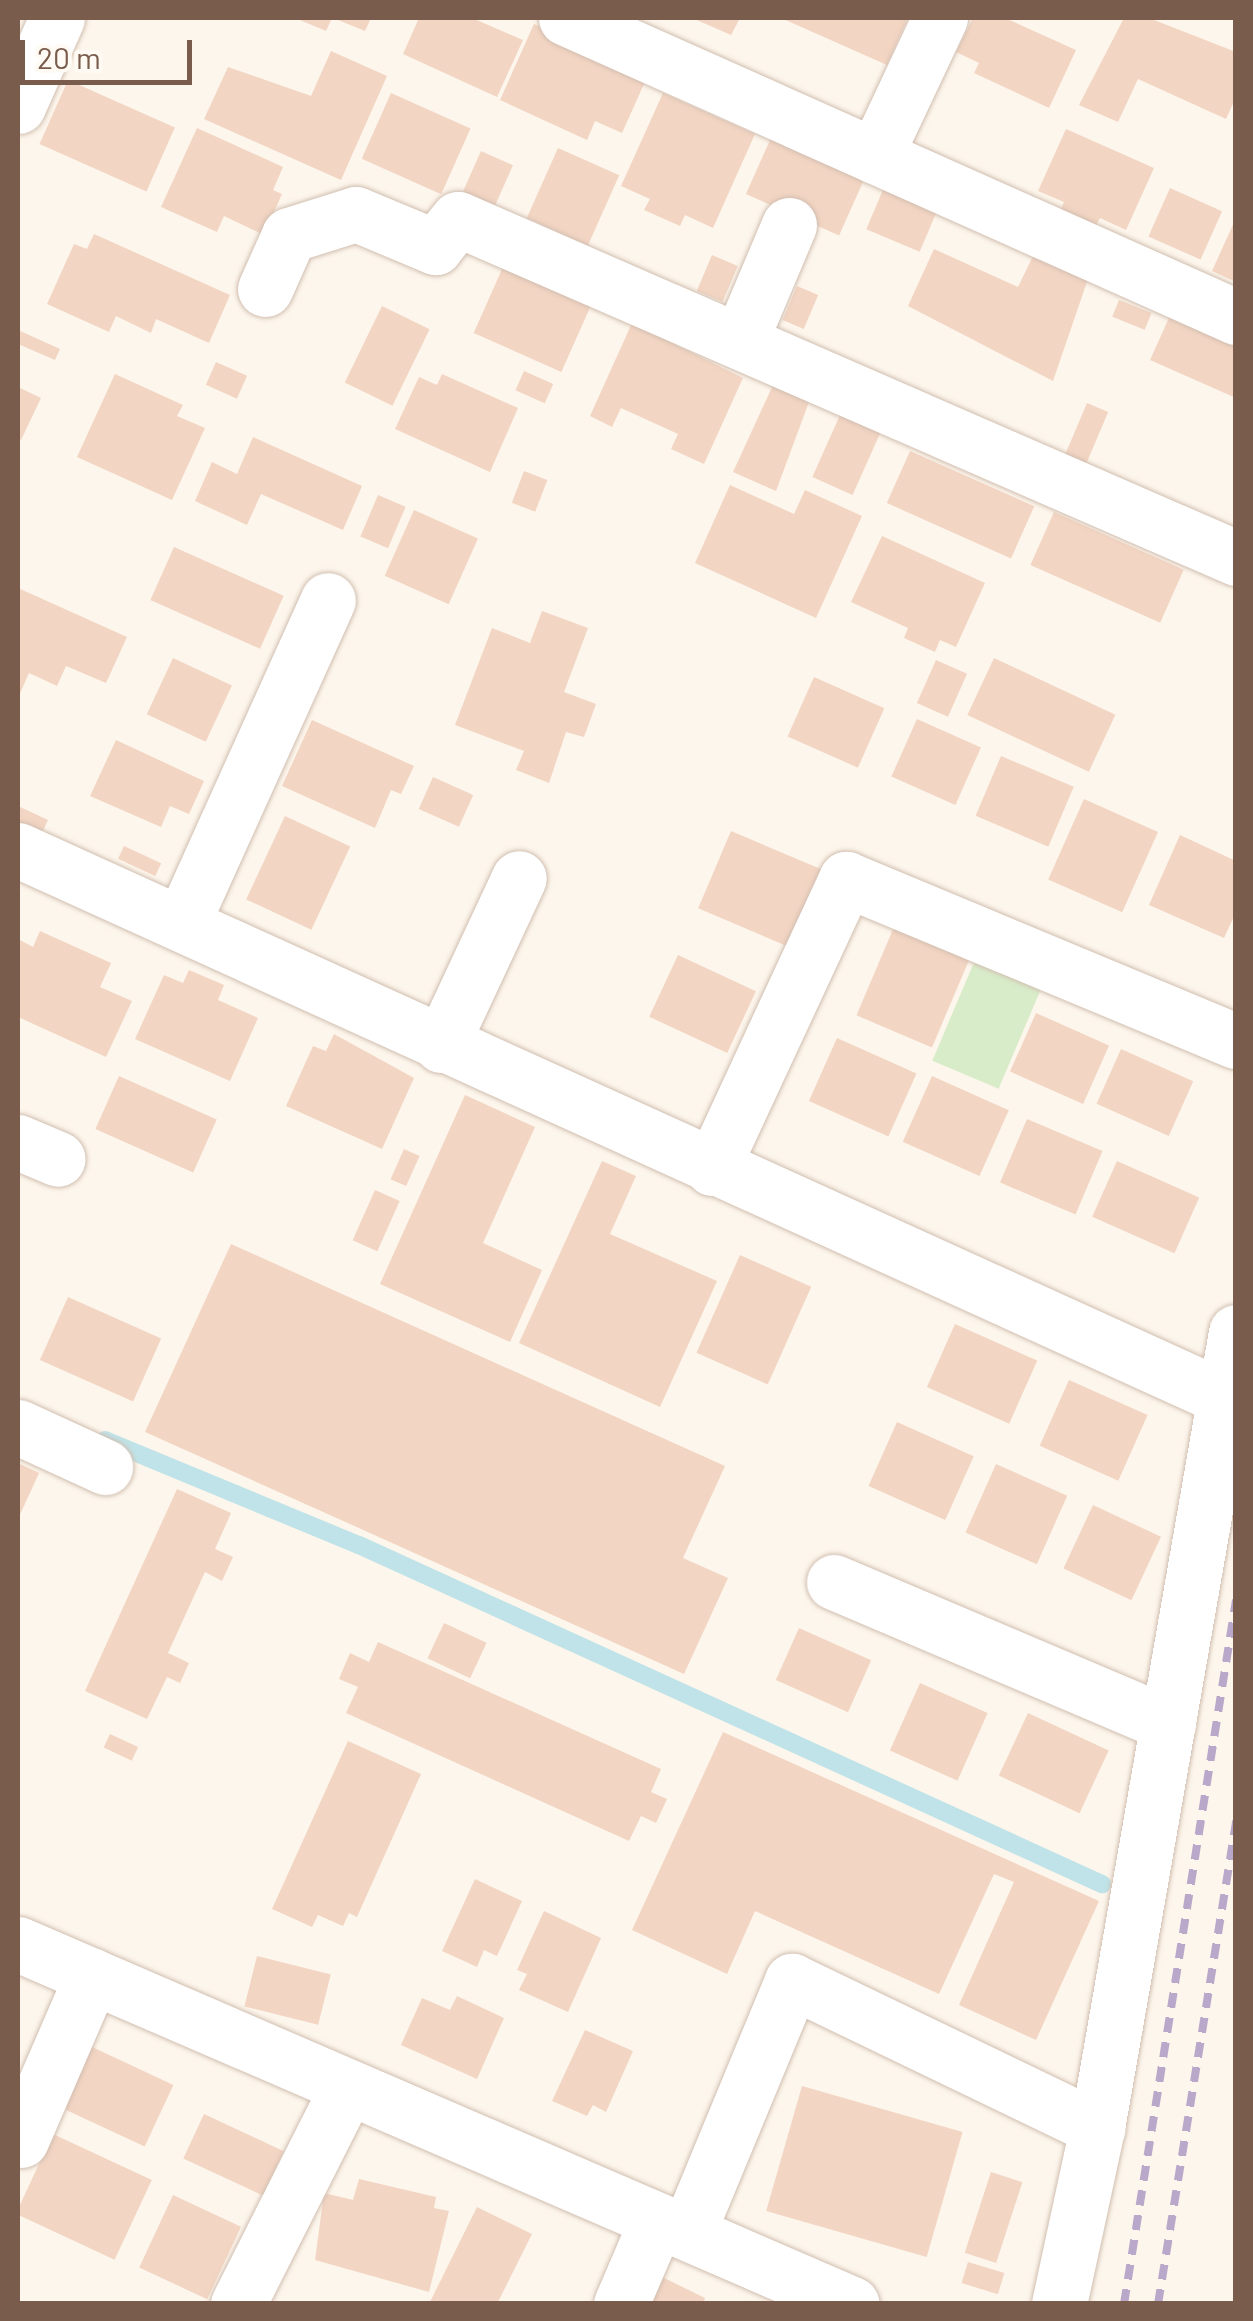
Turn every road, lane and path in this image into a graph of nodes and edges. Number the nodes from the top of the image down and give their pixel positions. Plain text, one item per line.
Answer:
1 (57, 18) edge
2 (940, 18) edge
3 (574, 19) edge
4 (18, 106) edge
5 (876, 156) junction
6 (789, 225) dead end
7 (265, 290) dead end
8 (1236, 317) edge
9 (740, 341) junction
10 (1236, 558) edge
11 (328, 600) dead end
12 (18, 850) edge
13 (519, 878) dead end
14 (182, 921) junction
15 (1236, 1041) edge
16 (441, 1044) junction
17 (712, 1168) junction
18 (1236, 1332) edge
19 (1225, 1398) junction
20 (18, 1427) edge
21 (105, 1467) dead end
22 (834, 1582) dead end
23 (1168, 1724) junction
24 (18, 1944) edge
25 (92, 1976) junction
26 (345, 2092) junction
27 (1097, 2128) junction
28 (21, 2140) dead end
29 (672, 2226) junction
30 (238, 2304) edge
31 (621, 2304) edge
32 (852, 2304) edge
33 (1059, 2304) edge

1 - 4 street
2 - 5 street
3 - 5 street
5 - 8 street
6 - 9 street
7 - 9 street
9 - 10 street
11 - 14 street
12 - 14 street
13 - 16 street
14 - 16 street
15 - 17 street
16 - 17 street
17 - 19 street
18 - 19 street
19 - 23 street
20 - 21 street
22 - 23 street
23 - 27 street
24 - 25 street
25 - 26 street
25 - 28 street
26 - 29 street
26 - 30 street
27 - 29 street
27 - 33 street
29 - 31 street
29 - 32 street

